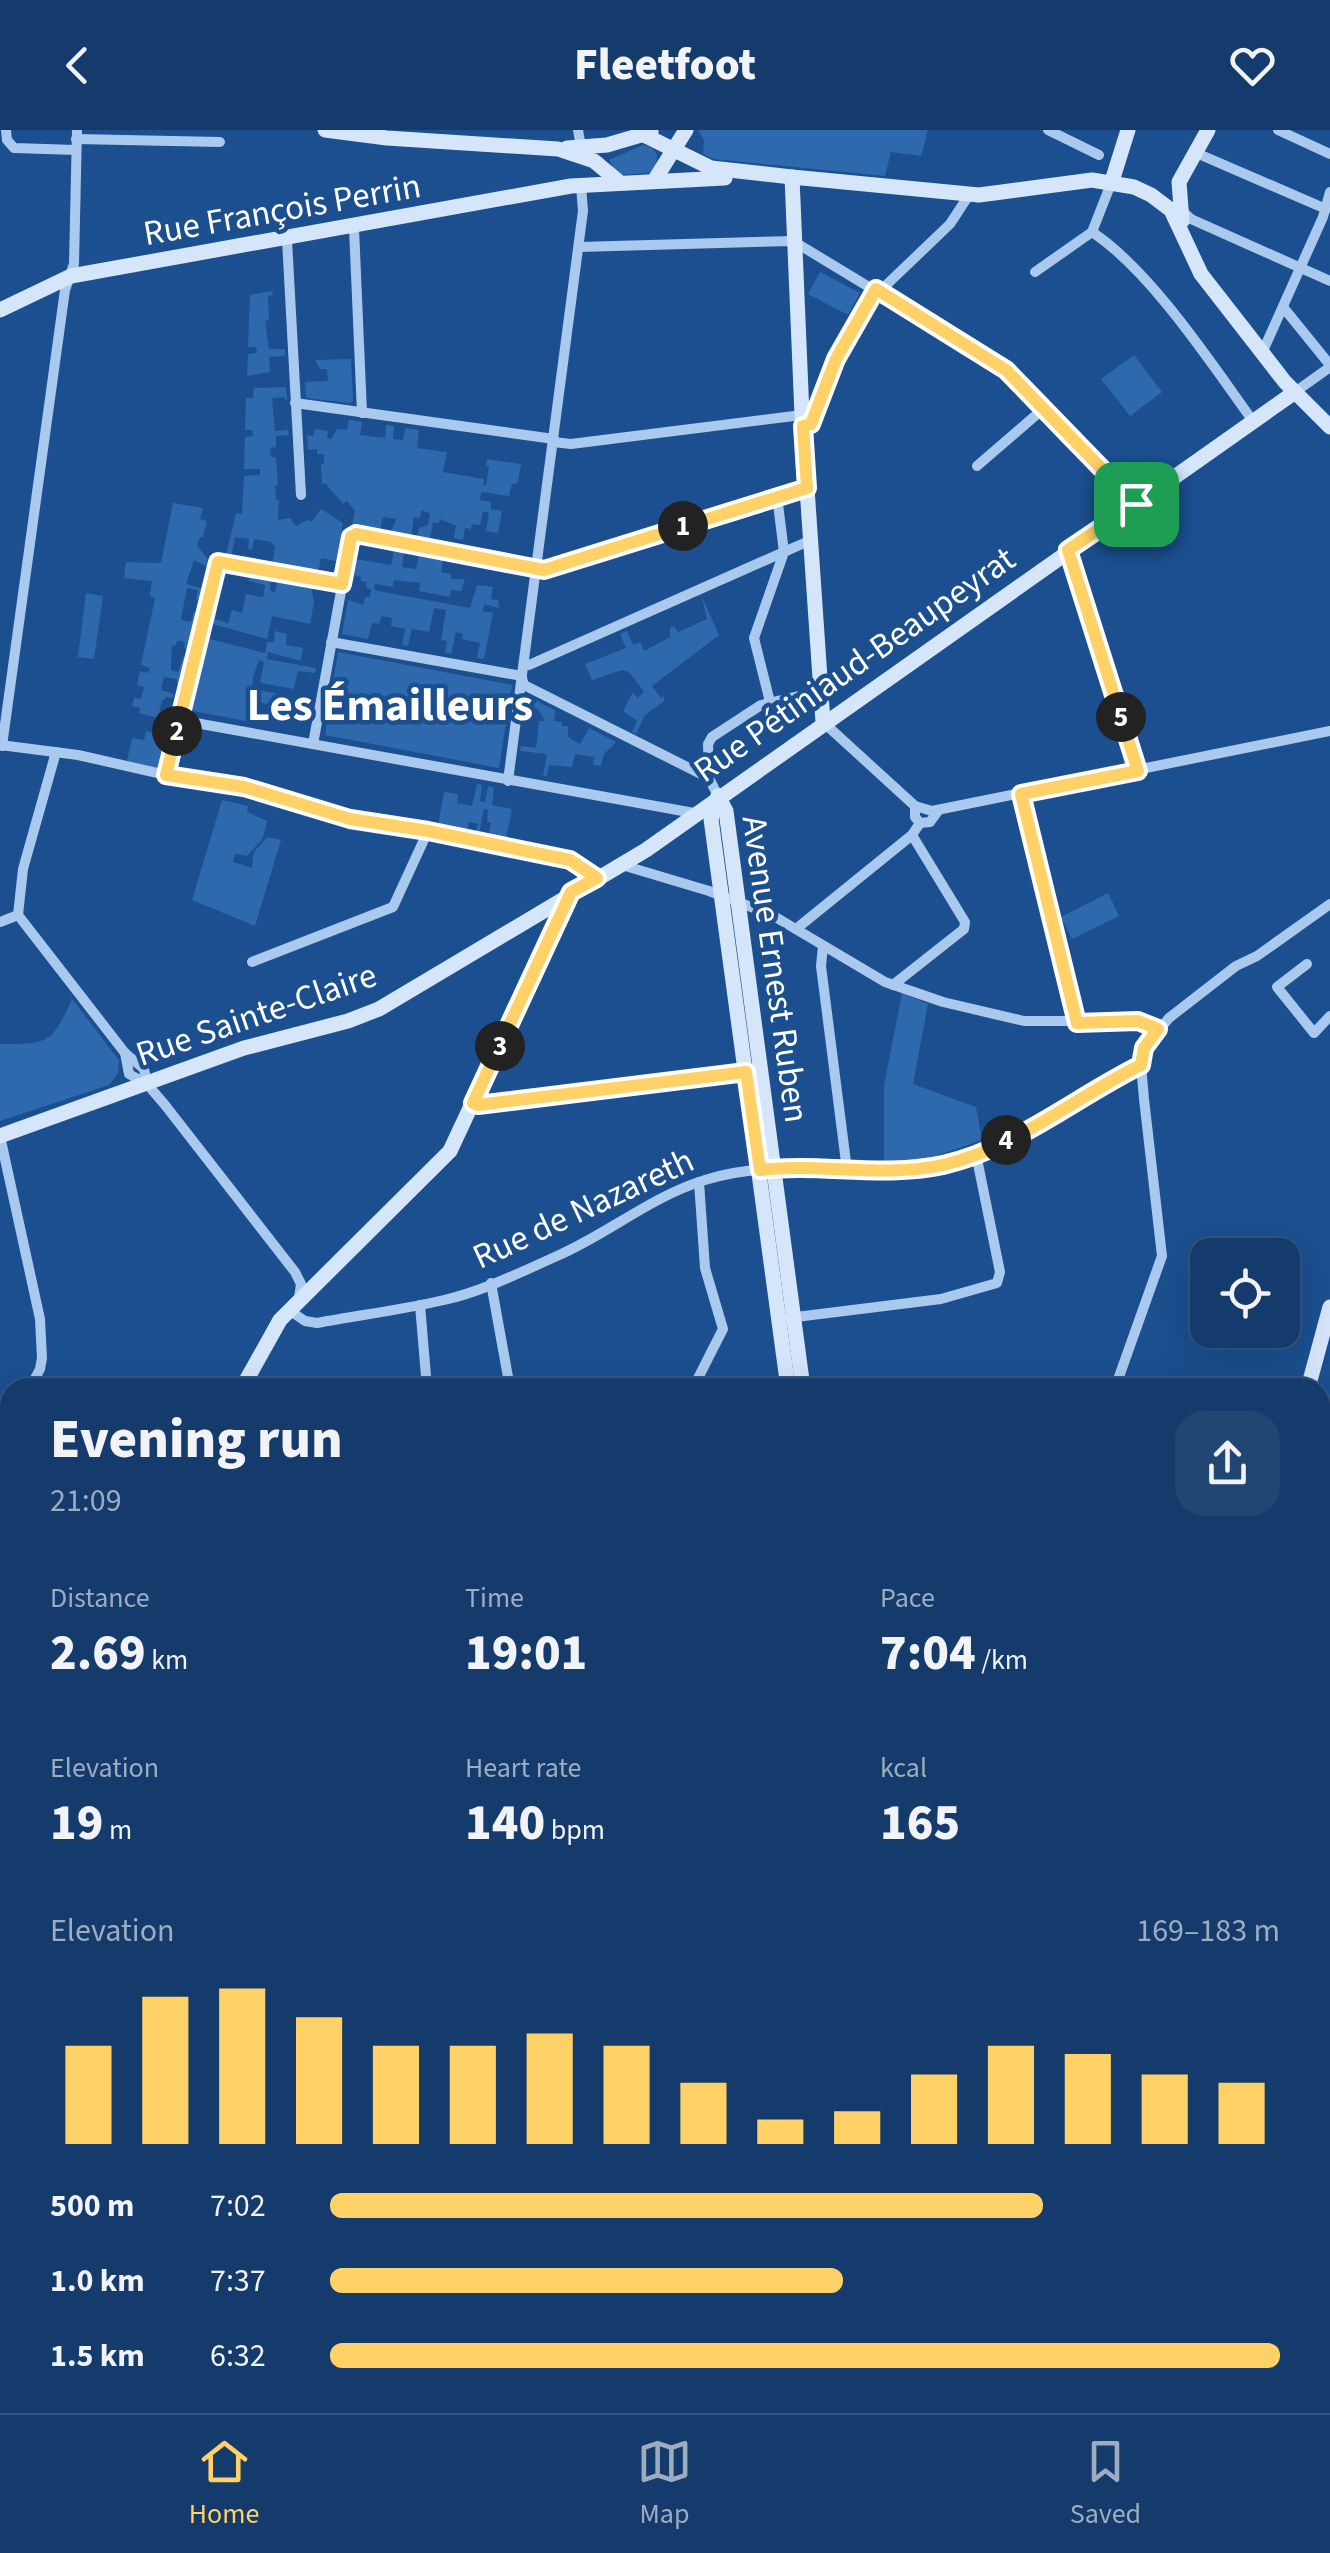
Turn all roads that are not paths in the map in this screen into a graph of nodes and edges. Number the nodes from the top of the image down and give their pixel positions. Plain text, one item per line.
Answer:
1 (6, 130) edge
2 (324, 130) edge
3 (1048, 130) edge
4 (1128, 130) edge
5 (1208, 130) edge
6 (1278, 130) edge
7 (684, 133) edge
8 (171, 135) edge
9 (652, 135) edge
10 (76, 140) edge
11 (220, 142) dead end
12 (579, 144) edge
13 (613, 144) junction
14 (1194, 152) junction
15 (1099, 154) dead end
16 (1330, 154) edge
17 (670, 158) junction
18 (696, 162) junction
19 (598, 164) junction
20 (654, 180) junction
21 (1112, 181) junction
22 (577, 182) junction
23 (618, 182) junction
24 (792, 183) junction
25 (1164, 192) junction
26 (1330, 192) edge
27 (969, 195) junction
28 (1327, 209) edge
29 (1176, 210) junction
30 (354, 228) junction
31 (1092, 232) junction
32 (287, 240) junction
33 (793, 242) junction
34 (579, 247) junction
35 (1299, 267) junction
36 (1035, 272) dead end
37 (71, 276) junction
38 (1330, 281) edge
39 (878, 290) junction
40 (1283, 307) junction
41 (0, 310) edge
42 (1262, 352) junction
43 (1330, 366) edge
44 (1295, 392) junction
45 (295, 403) junction
46 (1043, 408) junction
47 (362, 412) junction
48 (802, 420) junction
49 (1254, 421) junction
50 (1330, 427) edge
51 (554, 440) junction
52 (978, 466) dead end
53 (807, 488) junction
54 (301, 495) dead end
55 (777, 496) junction
56 (1136, 504) junction
57 (811, 540) junction
58 (1068, 550) junction
59 (784, 552) junction
60 (536, 568) junction
61 (342, 584) junction
62 (331, 642) junction
63 (523, 670) junction
64 (820, 691) junction
65 (770, 702) junction
66 (180, 720) junction
67 (824, 722) junction
68 (1330, 731) edge
69 (313, 744) junction
70 (1, 745) edge
71 (56, 752) junction
72 (1138, 771) junction
73 (166, 775) junction
74 (709, 778) junction
75 (508, 781) junction
76 (1021, 794) junction
77 (718, 796) junction
78 (915, 806) junction
79 (938, 811) junction
80 (694, 813) junction
81 (920, 823) junction
82 (428, 831) junction
83 (912, 835) junction
84 (622, 864) junction
85 (597, 878) junction
86 (571, 892) junction
87 (731, 900) junction
88 (1330, 904) edge
89 (18, 915) junction
90 (0, 922) edge
91 (796, 929) junction
92 (823, 946) junction
93 (252, 962) dead end
94 (1306, 964) dead end
95 (893, 985) junction
96 (1330, 1016) edge
97 (1077, 1023) junction
98 (1158, 1029) junction
99 (1141, 1065) junction
100 (753, 1070) junction
101 (148, 1084) junction
102 (473, 1103) junction
103 (0, 1136) edge
104 (976, 1154) junction
105 (766, 1169) junction
106 (846, 1170) junction
107 (699, 1182) junction
108 (491, 1283) junction
109 (294, 1305) junction
110 (420, 1305) junction
111 (1330, 1307) edge
112 (786, 1318) junction
113 (35, 1378) edge
114 (247, 1378) edge
115 (426, 1378) edge
116 (508, 1378) edge
117 (699, 1378) edge
118 (788, 1378) edge
119 (801, 1378) edge
120 (1119, 1378) edge
121 (1311, 1378) edge

1 - 10 street
2 - 12 street
3 - 15 street
4 - 21 street
5 - 14 street
6 - 16 street
7 - 17 street
7 - 18 street
8 - 10 street
8 - 11 street
9 - 13 street
9 - 17 street
10 - 37 street
12 - 13 street
12 - 19 street
12 - 22 street
13 - 19 street
14 - 25 street
14 - 28 street
17 - 18 street
17 - 20 street
18 - 24 street
19 - 22 street
19 - 23 street
20 - 23 street, Rue François Perrin
20 - 24 street, Rue François Perrin
21 - 25 street
21 - 27 street
21 - 31 street
22 - 23 street, Rue François Perrin
22 - 30 street, Rue François Perrin
22 - 34 street
24 - 27 street
24 - 33 street
25 - 29 street
25 - 29 street
26 - 28 street
27 - 39 street
28 - 35 street
29 - 35 street
29 - 42 street
30 - 32 street, Rue François Perrin
30 - 47 street
31 - 36 street
31 - 49 street
32 - 37 street, Rue François Perrin
32 - 45 street
33 - 34 street
33 - 39 street
33 - 48 street
34 - 51 street
35 - 38 street
35 - 40 street
37 - 41 street, Rue François Perrin
37 - 70 street
39 - 46 street
39 - 48 street
40 - 42 street
40 - 43 street
42 - 44 street
43 - 44 street
44 - 49 street, Rue Pétiniaud-Beaupeyrat
44 - 50 street
45 - 47 street
45 - 54 street
46 - 52 street
46 - 56 street
47 - 51 street
48 - 51 street
48 - 53 street
49 - 56 street, Rue Pétiniaud-Beaupeyrat
51 - 60 street
53 - 55 street
53 - 57 street
55 - 59 street
55 - 60 street
56 - 58 street, Rue Pétiniaud-Beaupeyrat
57 - 59 street
57 - 64 street
58 - 67 street, Rue Pétiniaud-Beaupeyrat
58 - 72 street
59 - 63 street
59 - 65 street
60 - 61 street
60 - 63 street
61 - 62 street
61 - 66 street
62 - 63 street
62 - 69 street
63 - 74 street
63 - 75 street
64 - 65 street
64 - 67 street
65 - 74 street
66 - 69 street
66 - 73 street
67 - 77 street, Rue Pétiniaud-Beaupeyrat
67 - 78 street
68 - 72 street
69 - 75 street
70 - 71 street
71 - 73 street
71 - 89 street
72 - 76 street
73 - 82 street
74 - 77 street
75 - 80 street
76 - 79 street
76 - 97 street
77 - 80 street, Rue Pétiniaud-Beaupeyrat
77 - 87 street, Avenue Ernest Ruben
78 - 79 street
78 - 81 street
79 - 81 street
80 - 84 street, Rue Pétiniaud-Beaupeyrat
81 - 83 street
82 - 85 street
82 - 93 street
83 - 91 street
83 - 95 street
84 - 85 street, Rue Pétiniaud-Beaupeyrat
84 - 87 street
85 - 86 street, Rue Sainte-Claire
86 - 101 street, Rue Sainte-Claire
86 - 102 street
87 - 91 street
87 - 100 street, Avenue Ernest Ruben
88 - 98 street
89 - 90 street
89 - 101 street
91 - 92 street
92 - 95 street
92 - 106 street
94 - 96 street
95 - 97 street
97 - 98 street
98 - 99 street
99 - 104 street, Rue de Nazareth
99 - 120 street
100 - 102 street
100 - 105 street, Avenue Ernest Ruben
101 - 103 street, Rue Sainte-Claire
101 - 109 street
102 - 109 street
103 - 113 street
104 - 106 street, Rue de Nazareth
104 - 112 street
105 - 106 street, Rue de Nazareth
105 - 107 street, Rue de Nazareth
105 - 112 street, Avenue Ernest Ruben
107 - 108 street, Rue de Nazareth
107 - 117 street
108 - 110 street, Rue de Nazareth
108 - 116 street
109 - 110 street, Rue de Nazareth
109 - 114 street
110 - 115 street
111 - 121 street
112 - 118 street, Avenue Ernest Ruben
112 - 119 street, Avenue Ernest Ruben

